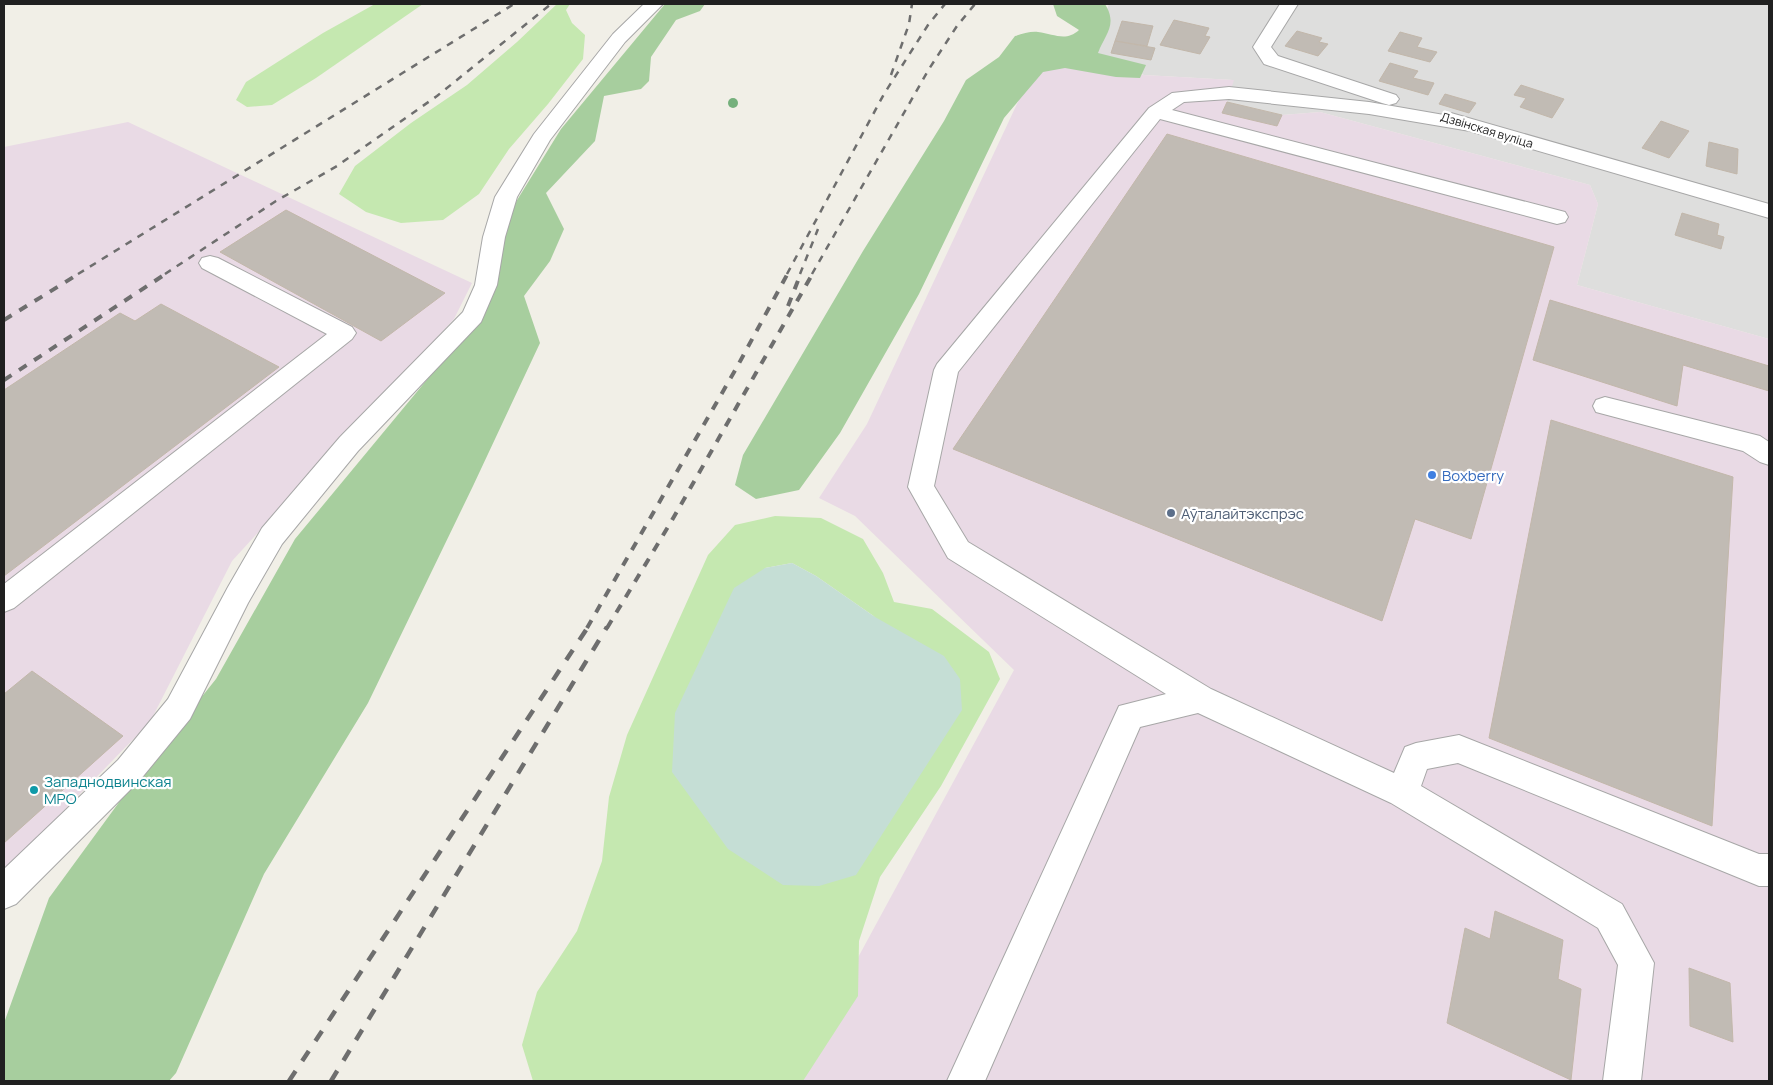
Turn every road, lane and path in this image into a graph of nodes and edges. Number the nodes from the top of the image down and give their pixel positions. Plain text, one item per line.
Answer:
1 (654, 4) edge
2 (1290, 5) edge
3 (1156, 112) junction
4 (1469, 126) junction
5 (1769, 211) edge
6 (1557, 217) dead end
7 (210, 262) dead end
8 (1605, 406) dead end
9 (1769, 454) edge
10 (4, 600) edge
11 (1200, 699) junction
12 (1402, 792) junction
13 (1769, 870) edge
14 (4, 892) edge
15 (966, 1081) edge
16 (1622, 1081) edge

1 - 14 street
2 - 4 street, Дзвінская вуліца
3 - 4 street
3 - 6 street
3 - 11 street
4 - 5 street, Дзвінская вуліца
7 - 10 street
8 - 9 street
11 - 12 street
11 - 15 street
12 - 13 street
12 - 16 street

